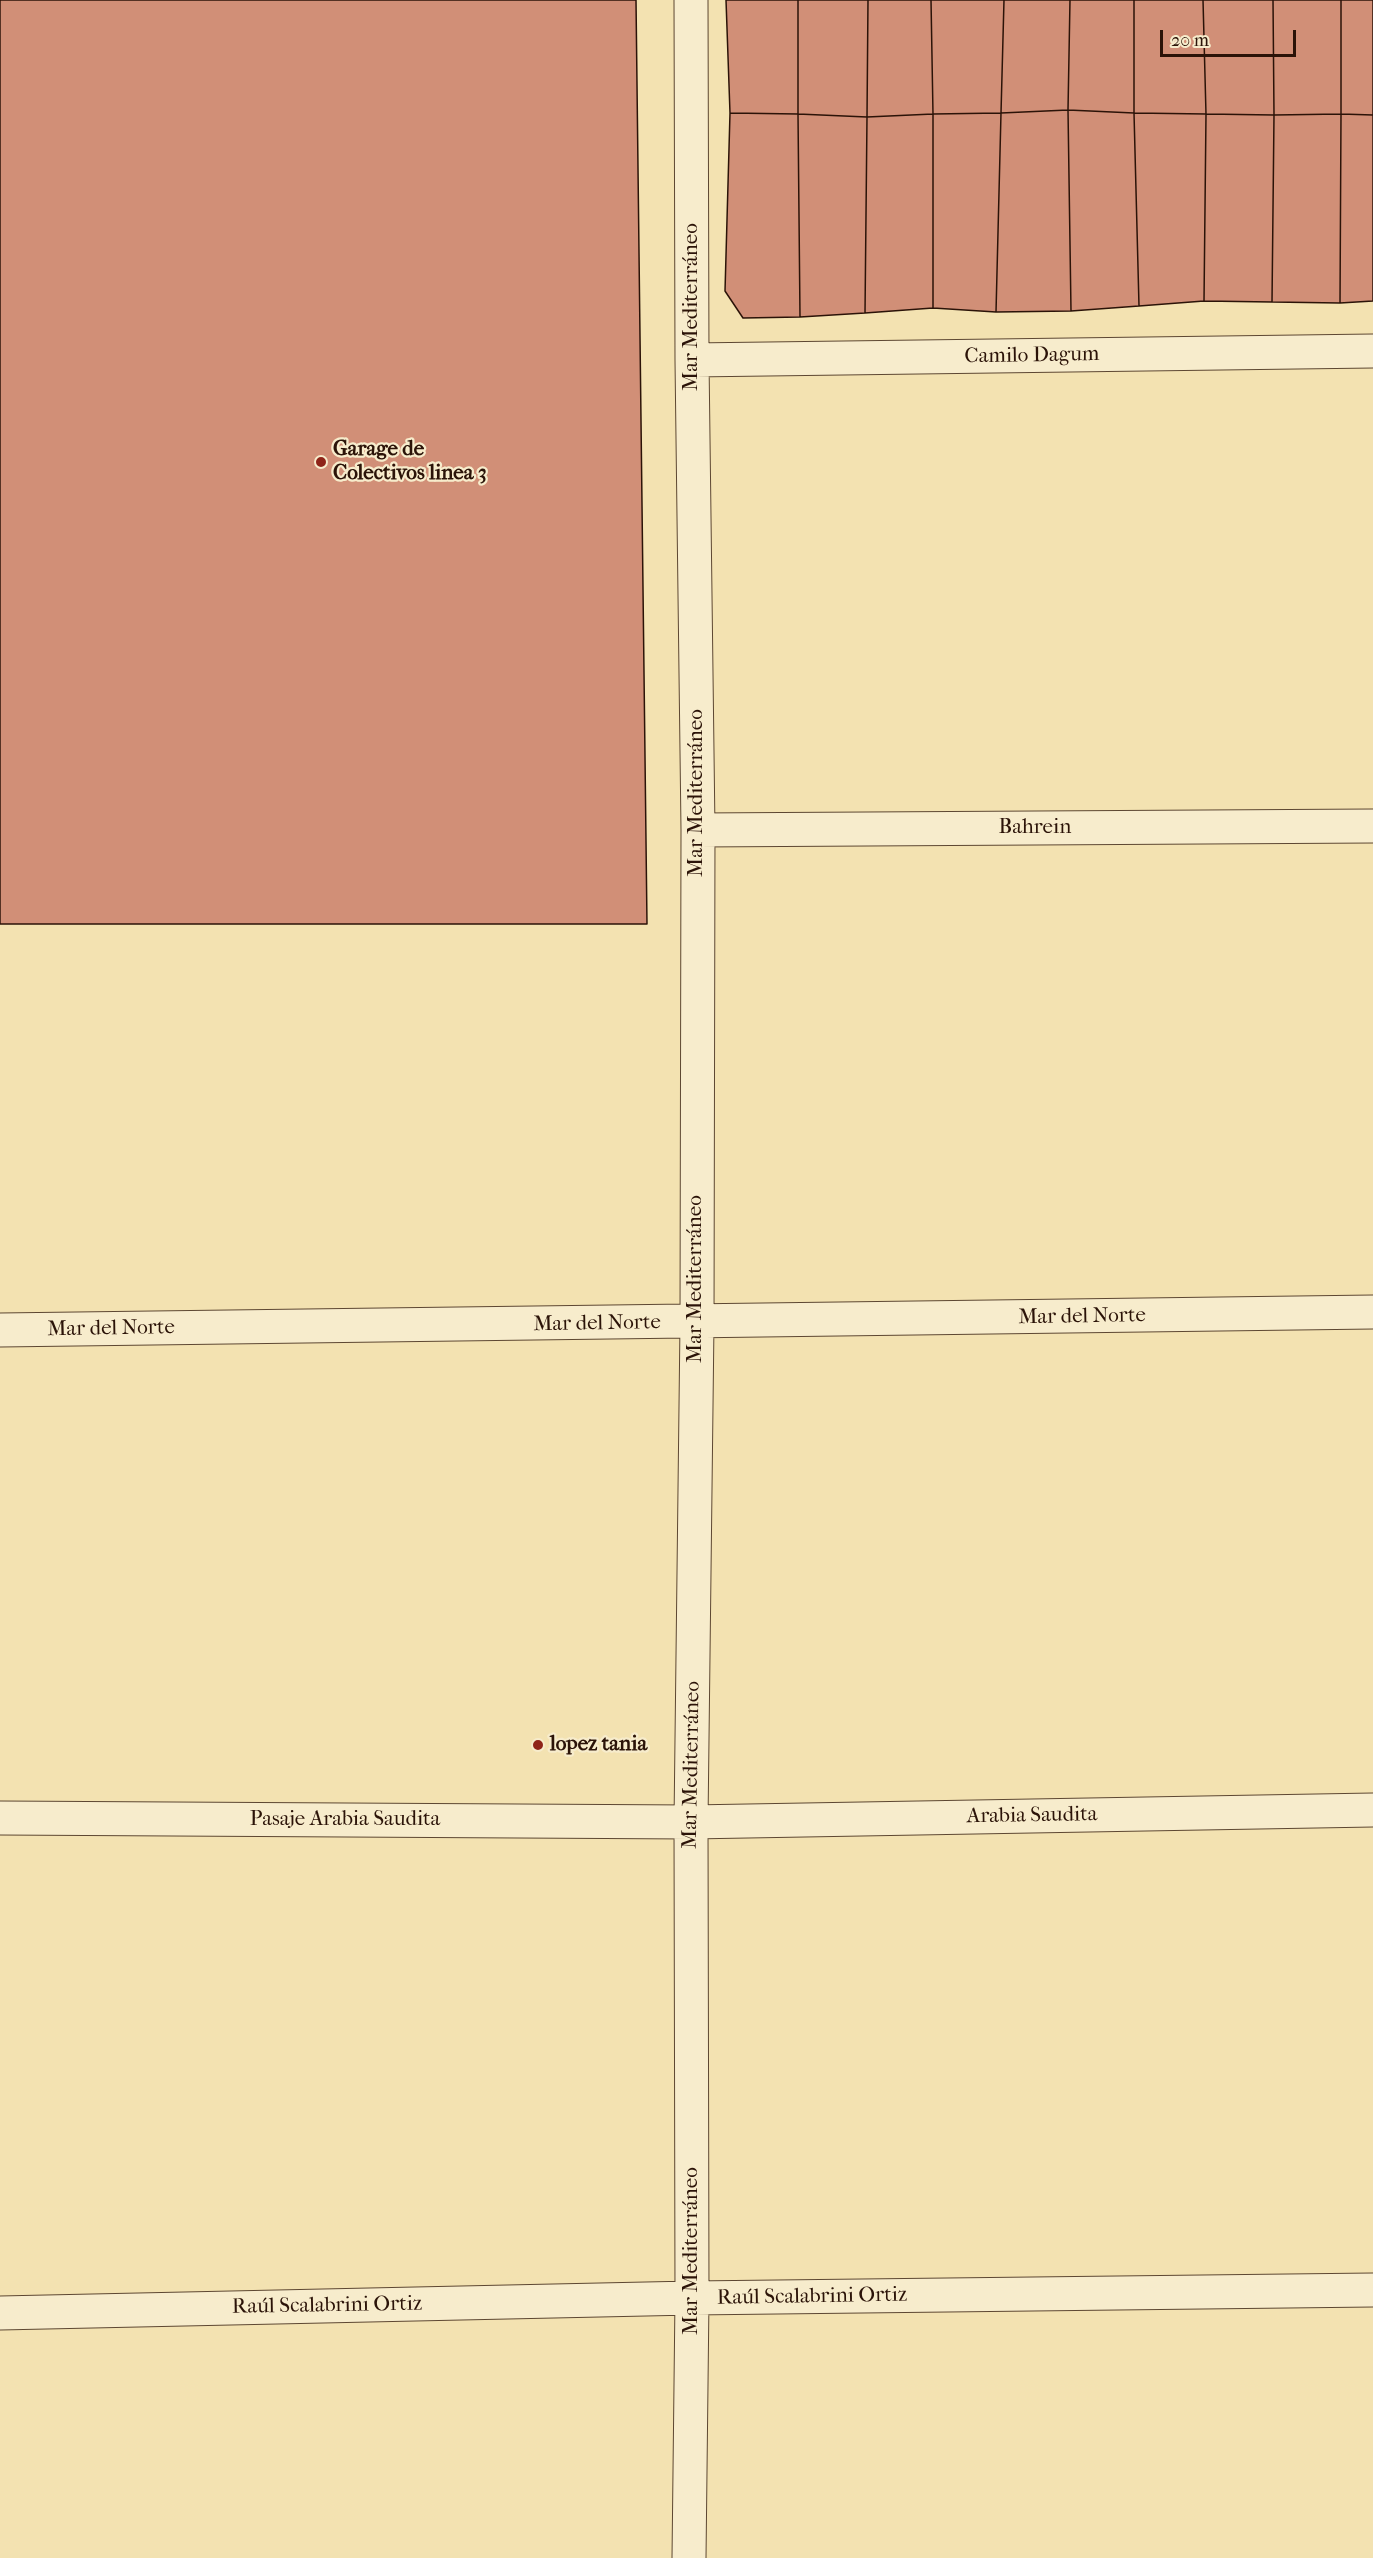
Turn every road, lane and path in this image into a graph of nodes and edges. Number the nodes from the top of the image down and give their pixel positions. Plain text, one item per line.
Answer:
1 (691, 0) edge
2 (1373, 351) edge
3 (692, 360) junction
4 (1373, 826) edge
5 (698, 830) junction
6 (1373, 1312) edge
7 (697, 1323) junction
8 (0, 1330) edge
9 (1373, 1810) edge
10 (0, 1818) edge
11 (691, 1822) junction
12 (1373, 2290) edge
13 (692, 2298) junction
14 (0, 2313) edge
15 (689, 2558) edge

1 - 3 street, Mar Mediterráneo
2 - 3 street, Camilo Dagum
3 - 5 street, Mar Mediterráneo
4 - 5 street, Bahrein
5 - 7 street, Mar Mediterráneo
6 - 7 street, Mar del Norte
7 - 8 street, Mar del Norte
7 - 11 street, Mar Mediterráneo
9 - 11 street, Arabia Saudita
10 - 11 street, Pasaje Arabia Saudita
11 - 13 street, Mar Mediterráneo
12 - 13 street, Raúl Scalabrini Ortiz
13 - 14 street, Raúl Scalabrini Ortiz
13 - 15 street, Mar Mediterráneo

